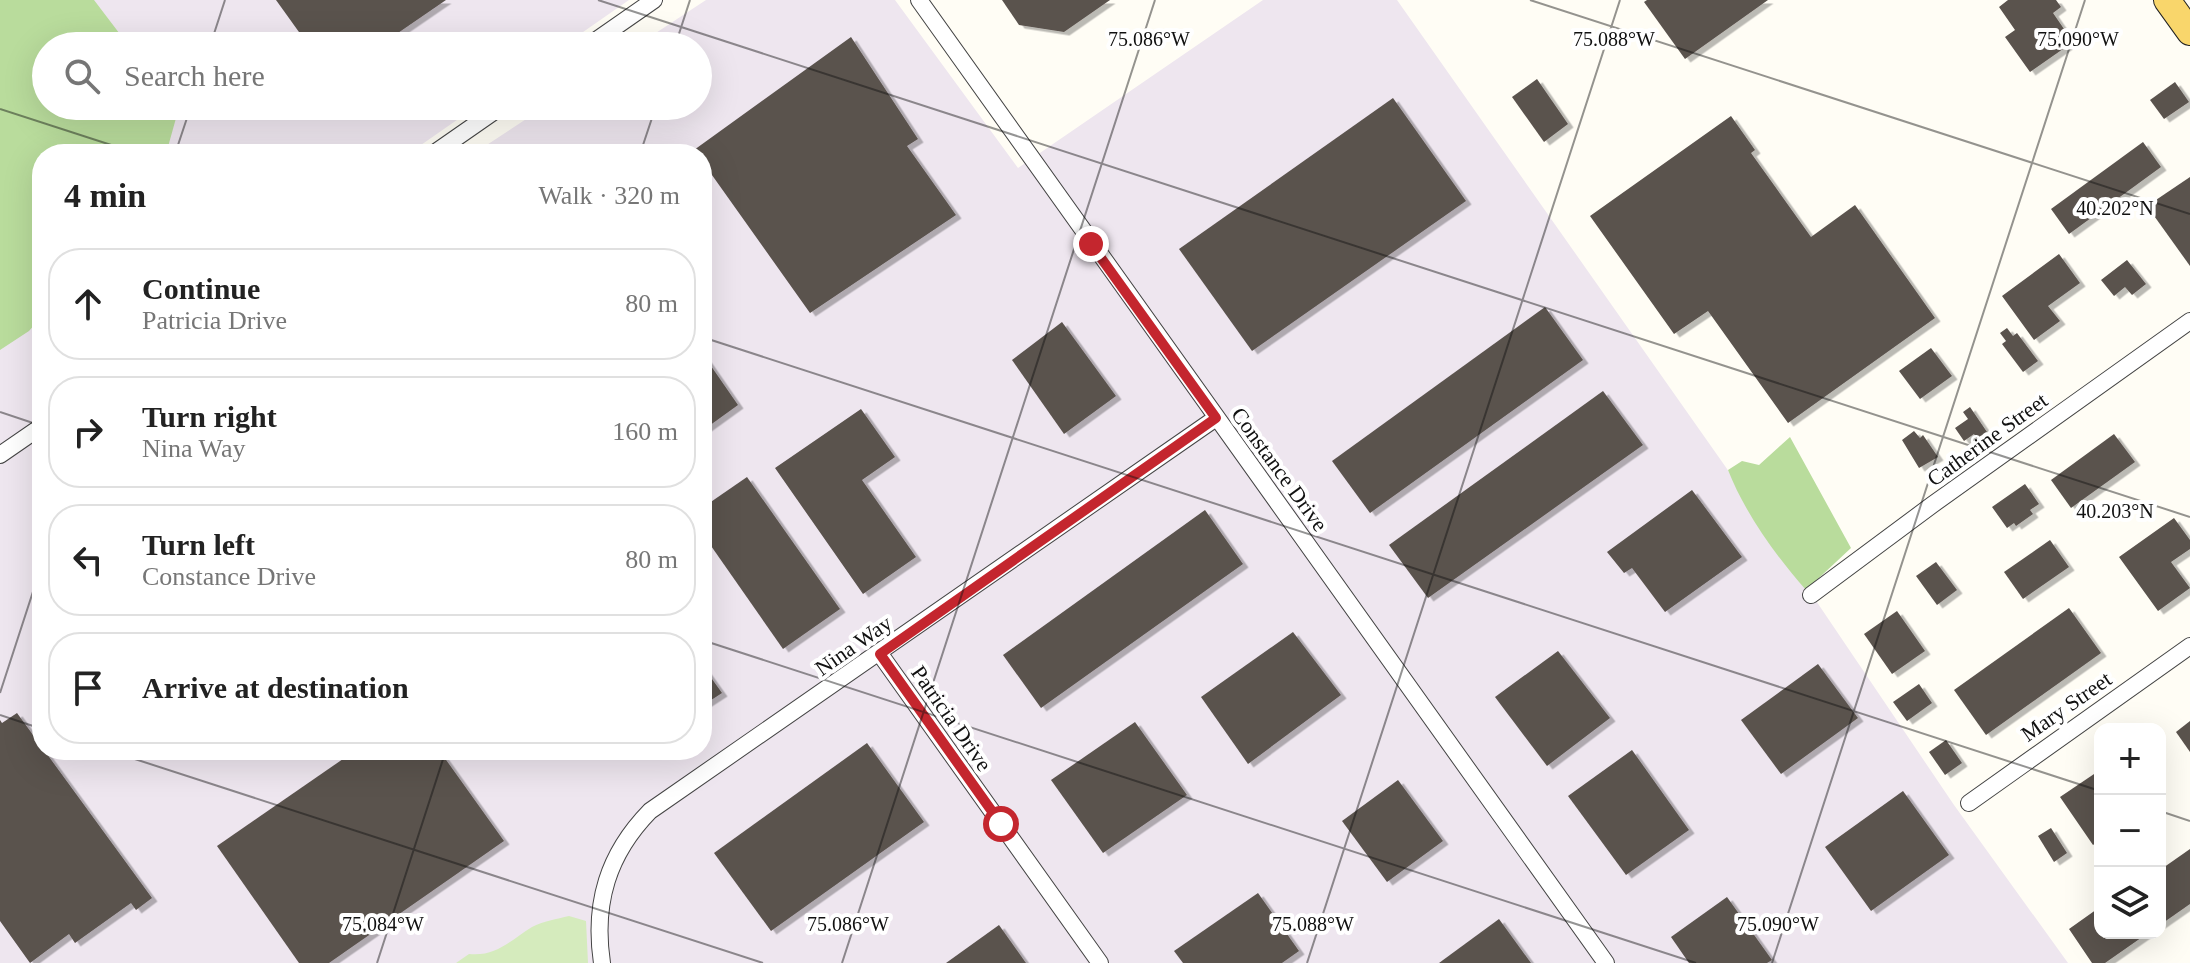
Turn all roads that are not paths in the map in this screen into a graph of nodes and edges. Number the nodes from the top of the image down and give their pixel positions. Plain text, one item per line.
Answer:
1 (654, 0) edge
2 (919, 0) edge
3 (2167, 0) edge
4 (608, 32) edge
5 (2190, 32) edge
6 (482, 120) edge
7 (447, 144) edge
8 (2190, 321) edge
9 (1216, 418) junction
10 (32, 433) edge
11 (0, 455) edge
12 (1811, 595) dead end
13 (2190, 646) edge
14 (880, 654) junction
15 (1969, 803) dead end
16 (602, 963) edge
17 (1100, 963) edge
18 (1606, 963) edge

1 - 4 street
2 - 9 street, Constance Drive
3 - 5 main road
6 - 7 street
8 - 12 street, Catherine Street
9 - 14 street, Nina Way
9 - 18 street, Constance Drive
10 - 11 street
13 - 15 street, Mary Street
14 - 16 street, Nina Way
14 - 17 street, Patricia Drive

